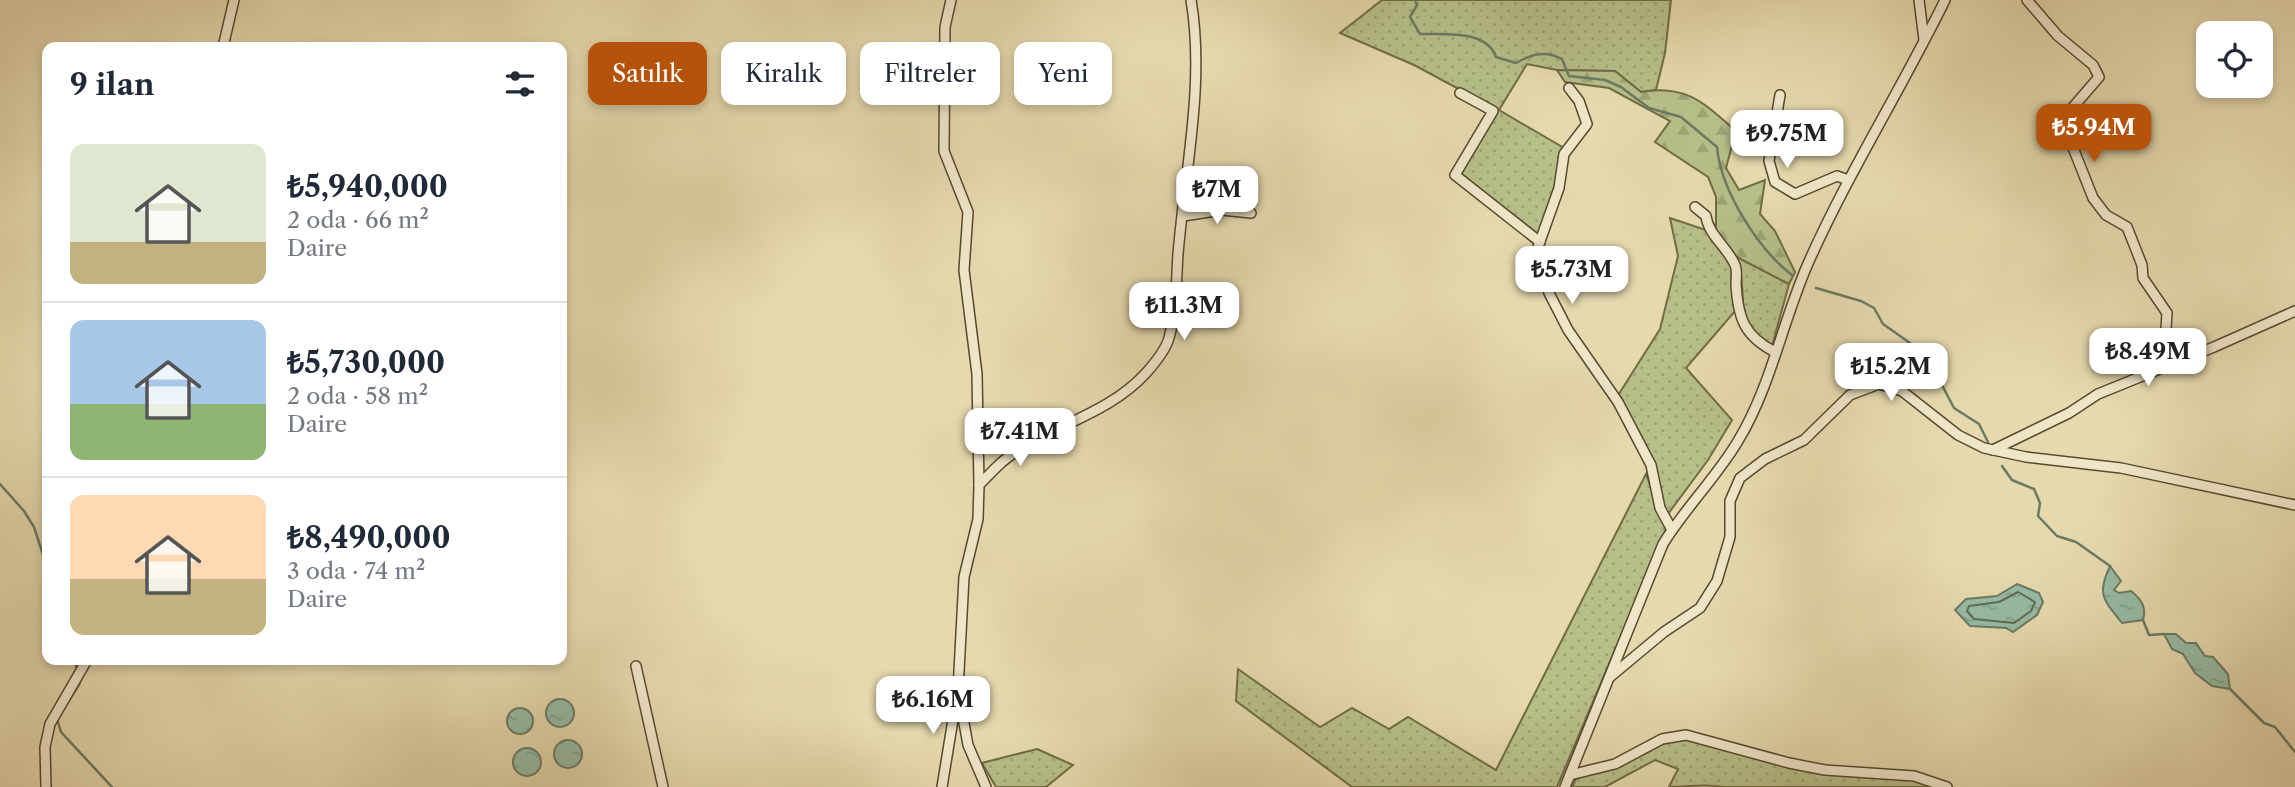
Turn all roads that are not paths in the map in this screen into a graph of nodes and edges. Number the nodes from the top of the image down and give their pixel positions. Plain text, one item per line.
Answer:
1 (234, 0) edge
2 (951, 0) edge
3 (1191, 0) edge
4 (1919, 0) edge
5 (1945, 0) edge
6 (2027, 0) edge
7 (1924, 40) junction
8 (224, 42) edge
9 (1569, 88) dead end
10 (1460, 93) dead end
11 (1780, 95) dead end
12 (1848, 180) junction
13 (1695, 208) dead end
14 (1251, 213) dead end
15 (1183, 216) junction
16 (1540, 242) junction
17 (2295, 311) edge
18 (1775, 352) junction
19 (2182, 360) junction
20 (1993, 450) junction
21 (979, 485) junction
22 (2295, 505) edge
23 (1672, 530) junction
24 (84, 665) edge
25 (635, 666) dead end
26 (1608, 678) junction
27 (958, 690) junction
28 (1570, 775) junction
29 (46, 787) edge
30 (663, 787) edge
31 (942, 787) edge
32 (986, 787) edge
33 (1565, 787) edge
34 (1947, 787) edge

1 - 8 street
2 - 21 street
3 - 15 street
4 - 7 street
5 - 7 street
6 - 19 street
7 - 12 street
9 - 16 street
10 - 16 street
11 - 12 street
12 - 18 street
13 - 18 street
14 - 15 street
15 - 21 street
16 - 23 street
17 - 19 street
18 - 23 street
19 - 20 street
20 - 22 street
20 - 26 street
21 - 27 street
23 - 26 street
24 - 29 street
25 - 30 street
26 - 28 street
27 - 31 street
27 - 32 street
28 - 33 street
28 - 34 street

